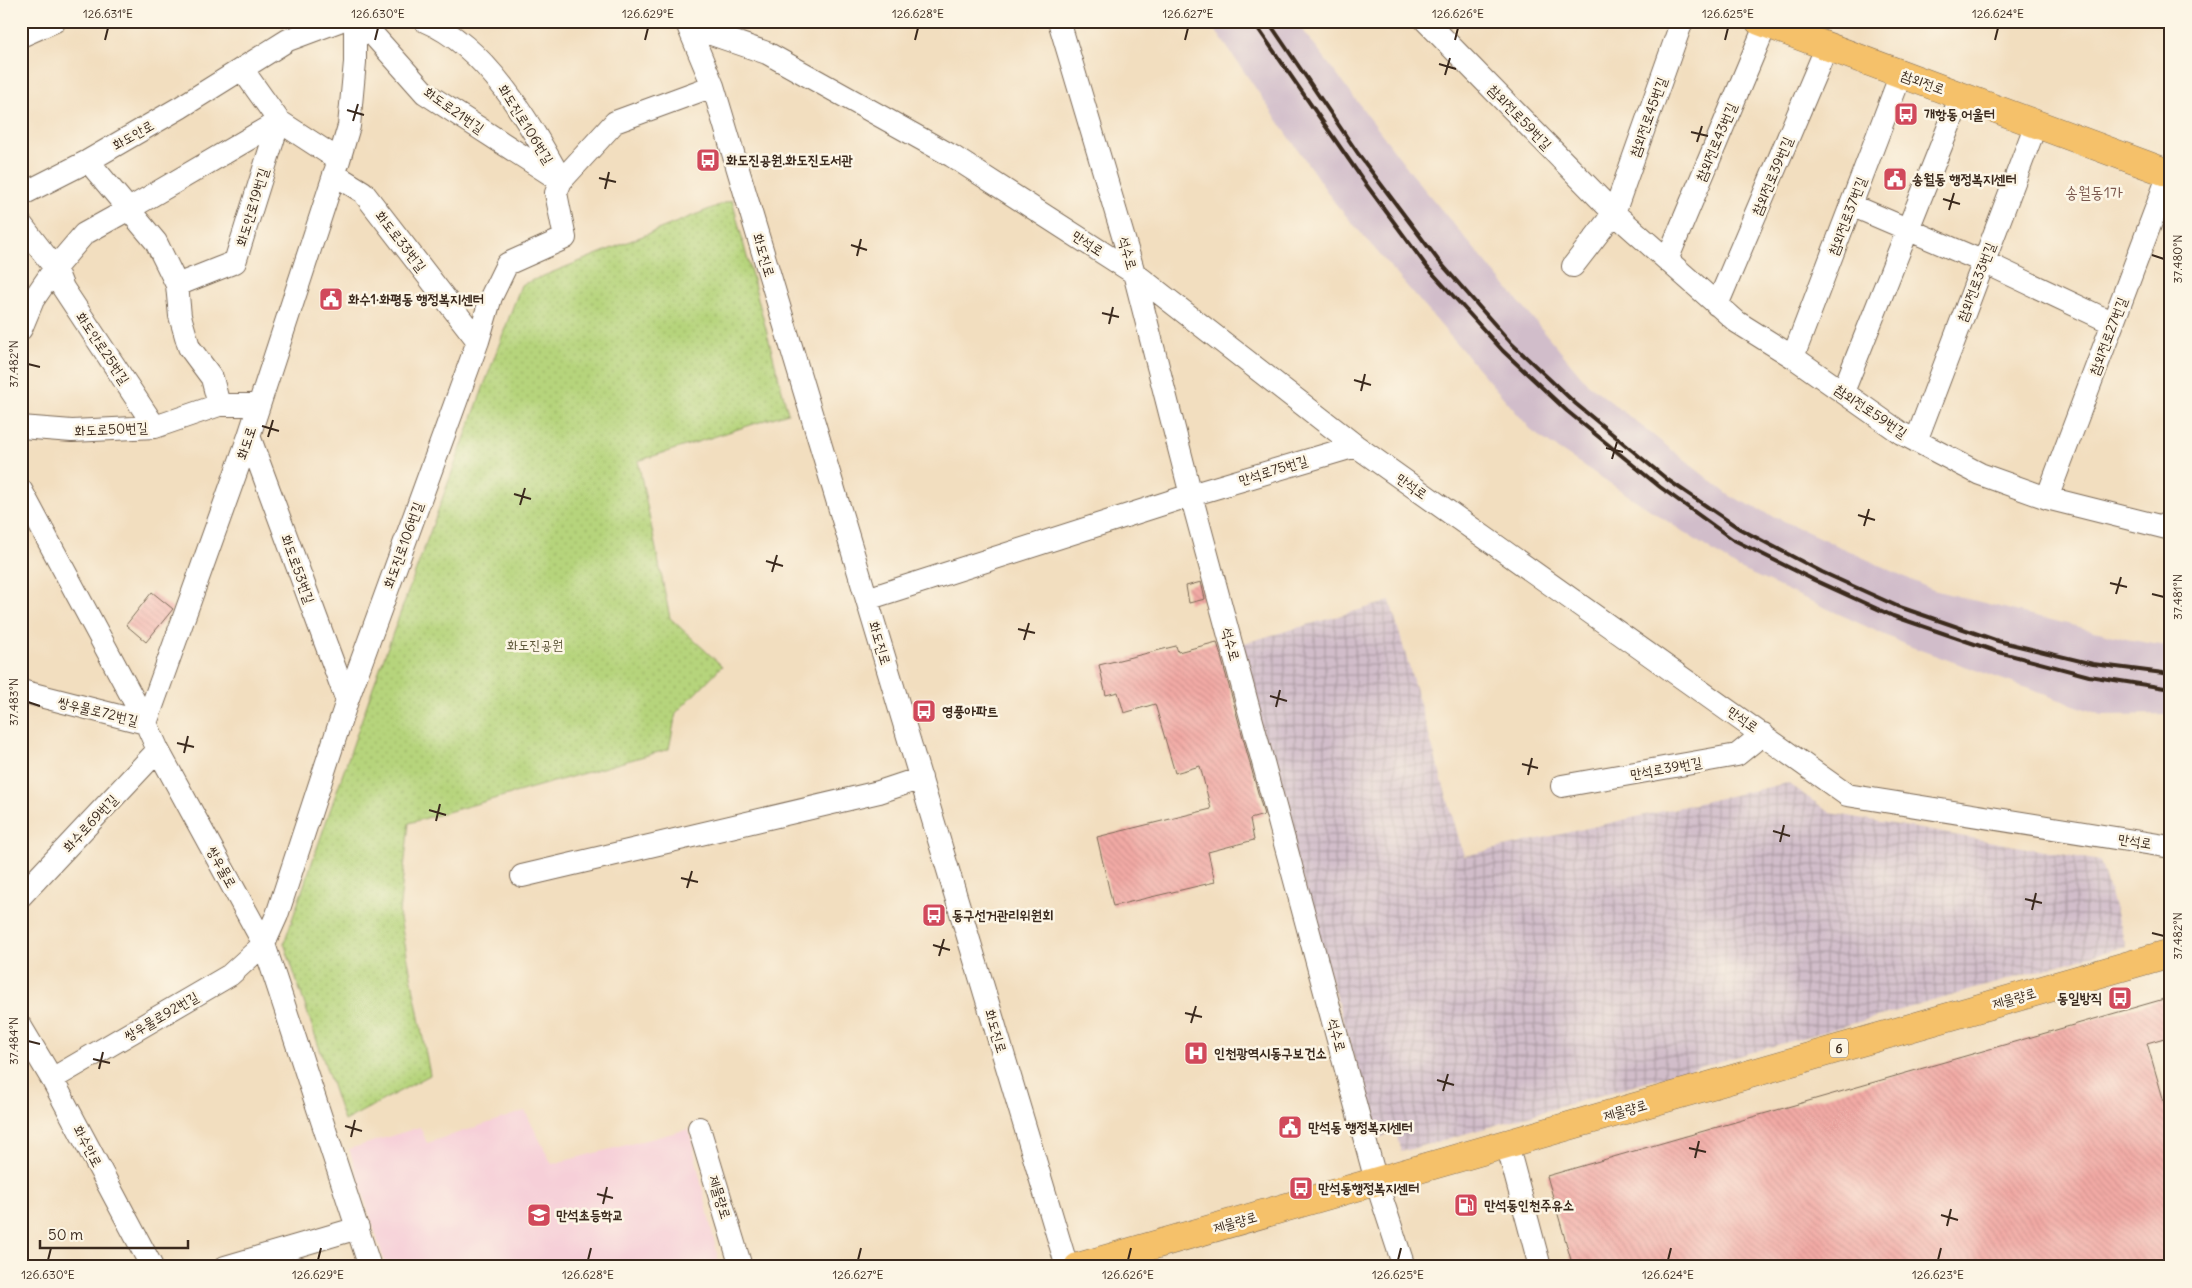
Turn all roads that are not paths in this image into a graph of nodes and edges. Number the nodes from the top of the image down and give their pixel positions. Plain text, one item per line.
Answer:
1 (55, 21) edge
2 (339, 21) edge
3 (355, 21) edge
4 (361, 21) edge
5 (425, 21) edge
6 (1059, 21) edge
7 (1426, 21) edge
8 (1682, 21) edge
9 (1762, 22) edge
10 (689, 23) edge
11 (21, 36) edge
12 (1826, 46) junction
13 (242, 70) junction
14 (1901, 74) junction
15 (713, 86) junction
16 (1961, 96) junction
17 (279, 121) junction
18 (2036, 124) junction
19 (88, 161) junction
20 (336, 167) junction
21 (2170, 172) edge
22 (562, 182) junction
23 (21, 195) edge
24 (1851, 205) junction
25 (129, 209) junction
26 (1614, 213) junction
27 (21, 224) edge
28 (1907, 228) junction
29 (1667, 260) junction
30 (1984, 262) junction
31 (1573, 266) dead end
32 (55, 268) junction
33 (1134, 273) junction
34 (177, 285) junction
35 (1718, 304) junction
36 (2113, 322) junction
37 (21, 329) edge
38 (478, 341) junction
39 (1793, 357) junction
40 (1842, 392) junction
41 (220, 405) junction
42 (257, 405) junction
43 (21, 427) edge
44 (155, 427) junction
45 (248, 436) junction
46 (1916, 441) junction
47 (1356, 446) junction
48 (21, 490) edge
49 (1191, 495) junction
50 (2048, 498) junction
51 (2171, 530) edge
52 (867, 599) junction
53 (21, 691) edge
54 (346, 702) junction
55 (146, 723) junction
56 (1763, 734) junction
57 (158, 750) junction
58 (921, 778) junction
59 (1562, 786) dead end
60 (2171, 847) edge
61 (522, 876) dead end
62 (21, 896) edge
63 (264, 944) junction
64 (2171, 953) edge
65 (21, 1027) edge
66 (52, 1079) junction
67 (698, 1128) dead end
68 (1508, 1144) junction
69 (1376, 1181) junction
70 (358, 1228) junction
71 (152, 1267) edge
72 (225, 1267) edge
73 (370, 1267) edge
74 (741, 1267) edge
75 (1067, 1267) edge
76 (1078, 1267) edge
77 (1404, 1267) edge
78 (1540, 1267) edge

1 - 11 street
2 - 13 street, 화도안로
3 - 20 street, 화도로
4 - 22 street, 화도로21번길
5 - 22 street, 화도진로106번길
6 - 33 street, 석수로
7 - 26 street, 참외전로59번길
8 - 26 street, 참외전로45번길
9 - 12 main road, 참외전로
9 - 29 street, 참외전로43번길
10 - 15 street, 화도진로
10 - 33 street, 만석로
12 - 14 main road, 참외전로
12 - 35 street, 참외전로39번길
13 - 17 street
13 - 19 street, 화도안로
14 - 16 main road, 참외전로
14 - 24 street, 참외전로37번길
15 - 22 street, 화도진로106번길
15 - 52 street, 화도진로
16 - 18 main road, 참외전로
16 - 28 street
17 - 20 street
17 - 25 street
17 - 34 street, 화도안로19번길
18 - 21 main road, 참외전로
18 - 30 street, 참외전로33번길
19 - 23 street, 화도안로
19 - 25 street
20 - 38 street, 화도로33번길
20 - 42 street, 화도로
21 - 36 street, 참외전로27번길
22 - 38 street, 화도진로106번길
24 - 28 street
24 - 39 street, 참외전로37번길
25 - 32 street
25 - 34 street
26 - 29 street, 참외전로59번길
26 - 31 street
27 - 32 street, 화도안로25번길
28 - 30 street
28 - 40 street
29 - 35 street, 참외전로59번길
30 - 36 street
30 - 46 street, 참외전로33번길
32 - 37 street
32 - 44 street, 화도안로25번길
33 - 47 street, 만석로
33 - 49 street, 석수로
34 - 41 street
35 - 39 street, 참외전로59번길
36 - 50 street, 참외전로27번길
38 - 54 street, 화도진로106번길
39 - 40 street, 참외전로59번길
40 - 46 street, 참외전로59번길
41 - 42 street, 화도로50번길
41 - 44 street, 화도로50번길
42 - 45 street, 화도로
43 - 44 street, 화도로50번길
45 - 54 street, 화도로53번길
45 - 55 street, 화도로
46 - 50 street, 참외전로59번길
47 - 49 street, 만석로75번길
47 - 56 street, 만석로
48 - 55 street, 쌍우물로
49 - 52 street, 만석로75번길
49 - 69 street, 석수로
50 - 51 street, 참외전로59번길
52 - 58 street, 화도진로
53 - 55 street, 쌍우물로72번길
54 - 63 street, 화도진로106번길
55 - 57 street, 쌍우물로
56 - 59 street, 만석로39번길
56 - 60 street, 만석로
57 - 62 street, 화수로69번길
57 - 63 street, 쌍우물로
58 - 61 street
58 - 75 street, 화도진로
63 - 66 street, 쌍우물로92번길
63 - 70 street, 쌍우물로
64 - 68 main road, 제물량로 / 6
65 - 66 street, 화수안로
66 - 71 street, 화수안로
67 - 74 street, 제물량로
68 - 69 main road, 제물량로 / 6
68 - 78 street
69 - 76 main road, 제물량로 / 6
69 - 77 street, 석수로
70 - 72 street
70 - 73 street, 쌍우물로

